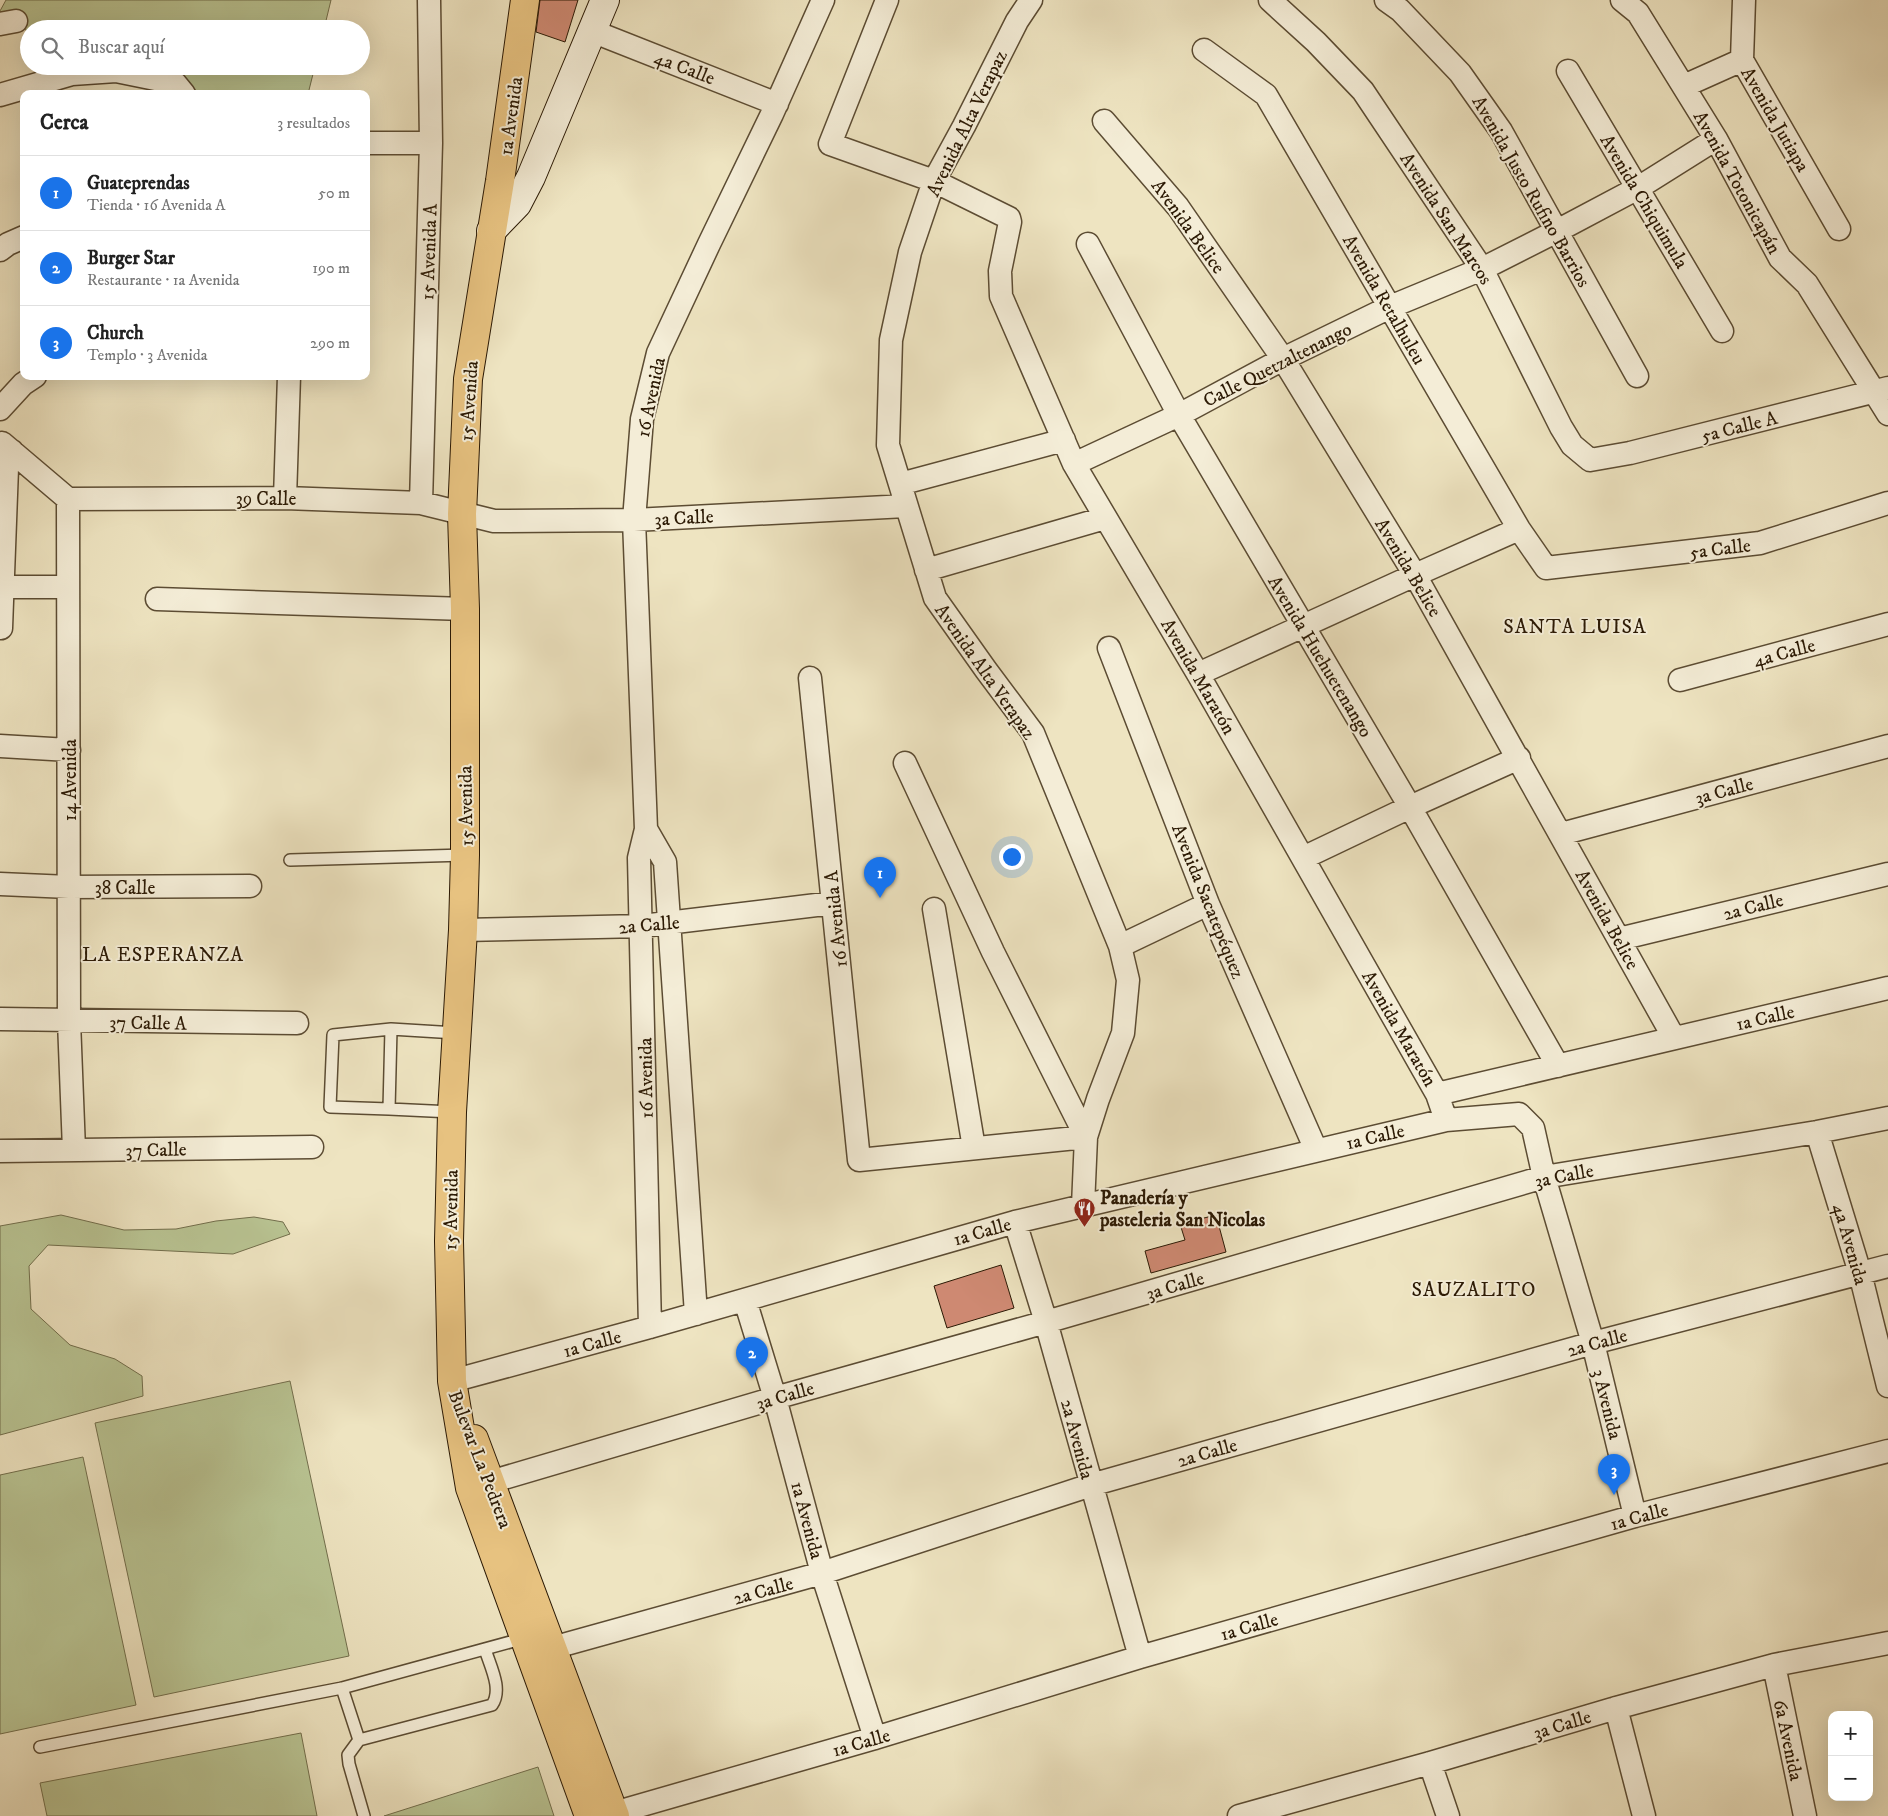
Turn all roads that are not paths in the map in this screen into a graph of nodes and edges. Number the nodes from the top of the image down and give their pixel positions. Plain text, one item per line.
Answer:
1 (429, 0) edge
2 (525, 0) edge
3 (605, 0) edge
4 (823, 0) edge
5 (887, 0) edge
6 (1031, 0) edge
7 (1270, 0) edge
8 (1386, 0) edge
9 (1622, 0) edge
10 (1744, 0) edge
11 (591, 36) junction
12 (1204, 50) dead end
13 (1742, 60) junction
14 (1568, 71) dead end
15 (69, 75) edge
16 (136, 75) edge
17 (1684, 86) junction
18 (181, 90) edge
19 (0, 95) edge
20 (775, 109) junction
21 (1104, 121) dead end
22 (1716, 139) junction
23 (370, 142) edge
24 (431, 143) junction
25 (934, 182) junction
26 (1638, 188) junction
27 (1839, 230) dead end
28 (491, 232) junction
29 (1557, 232) junction
30 (20, 238) edge
31 (1088, 244) dead end
32 (0, 250) edge
33 (1482, 269) junction
34 (1390, 307) junction
35 (1722, 331) dead end
36 (1283, 359) junction
37 (1638, 376) dead end
38 (29, 380) edge
39 (289, 380) edge
40 (1882, 390) edge
41 (0, 409) edge
42 (1888, 414) edge
43 (1179, 415) junction
44 (1064, 440) junction
45 (6, 446) edge
46 (1590, 460) joint
47 (1074, 464) junction
48 (900, 484) junction
49 (285, 498) junction
50 (68, 499) junction
51 (420, 503) junction
52 (1888, 503) edge
53 (906, 506) junction
54 (462, 514) junction
55 (1105, 518) junction
56 (634, 520) junction
57 (2, 528) edge
58 (1519, 529) junction
59 (1546, 568) joint
60 (926, 570) junction
61 (1415, 575) junction
62 (2, 587) junction
63 (68, 587) junction
64 (157, 599) dead end
65 (465, 609) junction
66 (1888, 624) edge
67 (1303, 626) junction
68 (1, 628) edge
69 (1109, 648) dead end
70 (1198, 674) junction
71 (810, 678) dead end
72 (1680, 680) dead end
73 (0, 746) edge
74 (1888, 746) edge
75 (69, 750) junction
76 (1519, 758) junction
77 (905, 763) dead end
78 (1410, 806) junction
79 (646, 829) junction
80 (1561, 834) junction
81 (465, 855) junction
82 (1303, 858) junction
83 (290, 860) dead end
84 (1888, 874) edge
85 (0, 884) edge
86 (250, 886) dead end
87 (69, 887) junction
88 (833, 903) junction
89 (1208, 904) junction
90 (934, 910) dead end
91 (669, 923) junction
92 (642, 926) junction
93 (463, 930) junction
94 (1619, 939) junction
95 (1120, 946) junction
96 (1888, 988) edge
97 (0, 1020) edge
98 (69, 1021) junction
99 (297, 1024) dead end
100 (391, 1029) junction
101 (456, 1033) junction
102 (1674, 1038) junction
103 (1558, 1066) junction
104 (1437, 1094) junction
105 (389, 1109) junction
106 (452, 1112) junction
107 (1519, 1114) joint
108 (1888, 1118) edge
109 (1446, 1120) junction
110 (1818, 1132) junction
111 (1086, 1137) junction
112 (312, 1147) dead end
113 (974, 1148) junction
114 (74, 1150) junction
115 (1316, 1150) junction
116 (0, 1151) edge
117 (1544, 1177) junction
118 (1083, 1206) junction
119 (1015, 1222) junction
120 (1888, 1266) edge
121 (1860, 1273) junction
122 (744, 1300) junction
123 (696, 1314) junction
124 (1046, 1322) junction
125 (650, 1327) junction
126 (1593, 1343) junction
127 (452, 1381) junction
128 (1888, 1386) edge
129 (775, 1398) junction
130 (1888, 1450) edge
131 (480, 1485) junction
132 (1091, 1485) junction
133 (1635, 1516) junction
134 (822, 1573) junction
135 (1888, 1643) edge
136 (536, 1647) junction
137 (485, 1649) junction
138 (1140, 1657) junction
139 (1774, 1665) junction
140 (342, 1688) junction
141 (1616, 1708) junction
142 (875, 1738) junction
143 (359, 1740) junction
144 (40, 1747) dead end
145 (1430, 1763) junction
146 (606, 1815) edge
147 (1244, 1815) edge
148 (364, 1816) edge
149 (1448, 1816) edge
150 (1644, 1816) edge
151 (1805, 1816) edge

1 - 24 street, 15 Avenida A
2 - 28 main road, 1a Avenida
3 - 11 street
4 - 20 street, 16 Avenida
5 - 25 street
6 - 25 street, Avenida Alta Verapaz
7 - 33 street, Avenida San Marcos
8 - 29 street, Avenida Justo Rufino Barrios
9 - 17 street, Avenida Totonicapán
10 - 13 street, Avenida Jutiapa
11 - 20 street, 4a Calle
11 - 28 street
12 - 34 street, Avenida Retalhuleu
13 - 17 street
13 - 27 street, Avenida Jutiapa
14 - 26 street, Avenida Chiquimula
15 - 19 street
16 - 18 street
17 - 22 street, Avenida Totonicapán
20 - 56 street, 16 Avenida
21 - 36 street, Avenida Belice
22 - 26 street, Calle Quetzaltenango
22 - 40 street, Avenida Totonicapán
23 - 24 street
24 - 51 street, 15 Avenida A
25 - 44 street, Avenida Maratón
25 - 48 street, Avenida Alta Verapaz
26 - 29 street, Calle Quetzaltenango
26 - 35 street, Avenida Chiquimula
28 - 54 main road, 15 Avenida
29 - 33 street, Calle Quetzaltenango
29 - 37 street, Avenida Justo Rufino Barrios
30 - 32 street
31 - 43 street, Avenida Huehuetenango
33 - 34 street, Calle Quetzaltenango
33 - 46 street, Avenida San Marcos
34 - 36 street, Calle Quetzaltenango
34 - 58 street, Avenida Retalhuleu
36 - 43 street, Calle Quetzaltenango
36 - 61 street, Avenida Belice
38 - 41 street
39 - 49 street
40 - 42 street, Avenida Totonicapán
40 - 46 street, 5a Calle A
43 - 47 street, Calle Quetzaltenango
43 - 67 street, Avenida Huehuetenango
44 - 47 street, Avenida Maratón
44 - 48 street
45 - 50 street
45 - 57 street
47 - 55 street, Avenida Maratón
48 - 53 street, Avenida Alta Verapaz
49 - 50 street, 39 Calle
49 - 51 street, 39 Calle
50 - 63 street, 14 Avenida
51 - 54 street, 39 Calle
52 - 59 street, 5a Calle
53 - 56 street, 3a Calle
53 - 60 street, Avenida Alta Verapaz
54 - 56 street, 3a Calle
54 - 65 main road, 15 Avenida
55 - 60 street
55 - 70 street, Avenida Maratón
56 - 79 street, 16 Avenida
57 - 62 street
58 - 59 street, Avenida Retalhuleu
58 - 61 street
60 - 95 street, Avenida Alta Verapaz
61 - 67 street
61 - 76 street, Avenida Belice
62 - 63 street
62 - 68 street
63 - 75 street, 14 Avenida
64 - 65 street
65 - 81 main road, 15 Avenida
66 - 72 street, 4a Calle
67 - 70 street
67 - 78 street, Avenida Huehuetenango
69 - 89 street, Avenida Sacatepéquez
70 - 82 street, Avenida Maratón
71 - 88 street, 16 Avenida A
73 - 75 street
74 - 80 street, 3a Calle
75 - 87 street, 14 Avenida
76 - 78 street
76 - 80 street, Avenida Belice
77 - 111 street
78 - 82 street
78 - 103 street, Avenida Huehuetenango
79 - 91 street, 16 Avenida
79 - 92 street, 16 Avenida
80 - 94 street, Avenida Belice
81 - 83 lane
81 - 93 main road, 15 Avenida
82 - 104 street, Avenida Maratón
84 - 94 street, 2a Calle
85 - 87 street, 38 Calle
86 - 87 street, 38 Calle
87 - 98 street, 14 Avenida
88 - 91 street, 2a Calle
88 - 113 street, 16 Avenida A
89 - 95 street
89 - 115 street, Avenida Sacatepéquez
90 - 113 street
91 - 92 street, 2a Calle
91 - 123 street, 16 Avenida
92 - 93 street, 2a Calle
92 - 125 street, 16 Avenida
93 - 101 main road, 15 Avenida
94 - 102 street, Avenida Belice
95 - 111 street, Avenida Alta Verapaz
96 - 102 street, 1a Calle
97 - 98 street, 37 Calle A
98 - 99 street, 37 Calle A
98 - 114 street, 14 Avenida
100 - 101 lane
100 - 105 lane
100 - 105 lane
101 - 106 main road, 15 Avenida
102 - 103 street, 1a Calle
103 - 104 street, 1a Calle
104 - 109 street, Avenida Maratón
105 - 106 lane
106 - 127 main road, 15 Avenida
107 - 109 street, 1a Calle
107 - 117 street, 3 Avenida
108 - 110 street, 3a Calle
109 - 115 street, 1a Calle
110 - 117 street, 3a Calle
110 - 121 street, 4a Avenida
111 - 113 street
111 - 118 street, Avenida Alta Verapaz
112 - 114 street, 37 Calle
114 - 116 street, 37 Calle
115 - 118 street, 1a Calle
117 - 124 street, 3a Calle
117 - 126 street, 3 Avenida
118 - 119 street, 1a Calle
119 - 122 street, 1a Calle
119 - 124 street, 2a Avenida
120 - 121 street, 2a Calle
121 - 126 street, 2a Calle
121 - 128 street, 4a Avenida
122 - 123 street, 1a Calle
122 - 129 street, 1a Avenida
123 - 125 street, 1a Calle
124 - 129 street, 3a Calle
124 - 132 street, 2a Avenida
125 - 127 street, 1a Calle
126 - 132 street, 2a Calle
126 - 133 street, 3 Avenida
127 - 131 main road, Bulevar La Pedrera
129 - 131 street, 3a Calle
129 - 134 street, 1a Avenida
130 - 133 street, 1a Calle
131 - 136 main road, Bulevar La Pedrera
132 - 134 street, 2a Calle
132 - 138 street, 2a Avenida
133 - 138 street, 1a Calle
134 - 136 street, 2a Calle
134 - 142 street, 1a Avenida
135 - 139 street, 3a Calle
136 - 137 lane
136 - 146 main road, Bulevar La Pedrera
137 - 140 lane
137 - 143 lane
138 - 142 street, 1a Calle
139 - 141 street, 3a Calle
139 - 151 street, 6a Avenida
140 - 143 lane
140 - 144 lane
141 - 145 street, 3a Calle
141 - 150 street
142 - 146 street, 1a Calle
143 - 148 lane
145 - 147 street, 3a Calle
145 - 149 street

